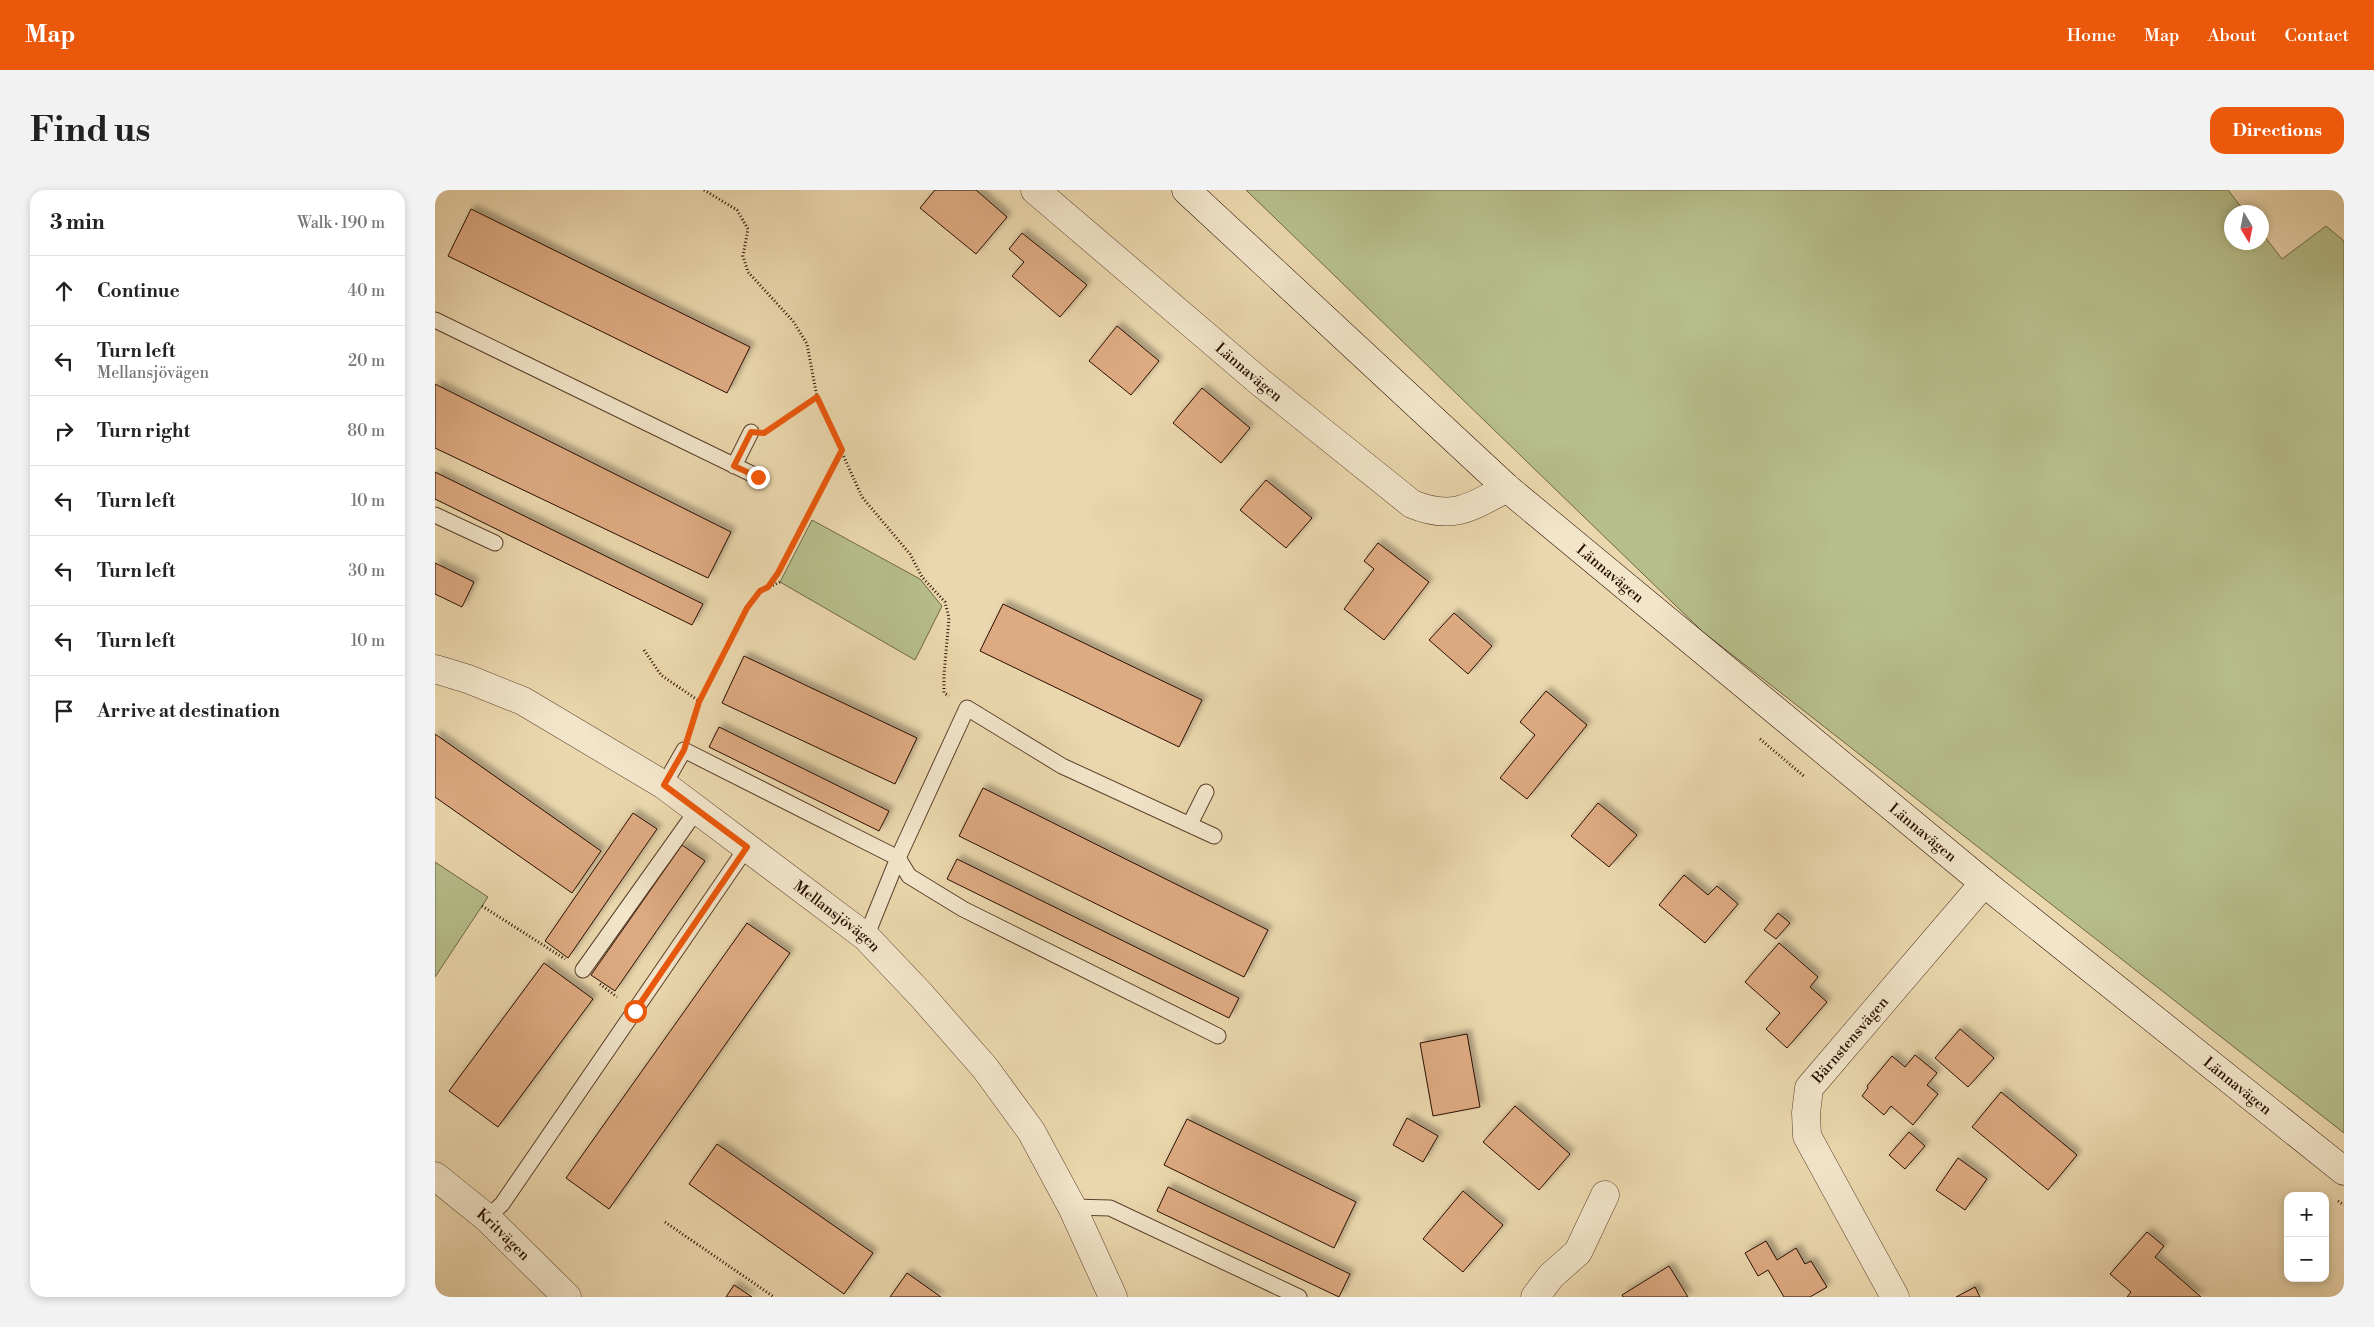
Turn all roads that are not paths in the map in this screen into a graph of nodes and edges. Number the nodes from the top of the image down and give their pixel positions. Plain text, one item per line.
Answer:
1 (1035, 190) edge
2 (1186, 190) edge
3 (435, 320) edge
4 (751, 432) road end
5 (734, 466) junction
6 (758, 477) dead end
7 (1507, 488) junction
8 (435, 515) edge
9 (495, 544) dead end
10 (435, 669) edge
11 (664, 785) junction
12 (1206, 792) dead end
13 (697, 810) junction
14 (1190, 824) junction
15 (1214, 836) dead end
16 (747, 847) junction
17 (898, 858) junction
18 (1983, 883) junction
19 (866, 938) junction
20 (583, 970) road end
21 (1218, 1036) dead end
22 (2344, 1171) edge
23 (435, 1176) edge
24 (1605, 1195) dead end
25 (1072, 1207) junction
26 (487, 1218) junction
27 (567, 1297) edge
28 (1113, 1297) edge
29 (1299, 1297) edge
30 (1535, 1297) edge
31 (1895, 1297) edge

1 - 7 street, Lännavägen
2 - 7 street, Lännavägen
3 - 5 lane
4 - 5 lane
5 - 6 lane
7 - 18 street, Lännavägen
8 - 9 lane
10 - 11 street, Mellansjövägen
11 - 13 street, Mellansjövägen
11 - 17 lane
12 - 14 lane
13 - 16 street, Mellansjövägen
13 - 20 lane
14 - 15 lane
14 - 17 lane
16 - 19 street, Mellansjövägen
16 - 26 lane
17 - 19 lane
17 - 21 lane
18 - 22 street, Lännavägen
18 - 31 street, Bärnstensvägen
19 - 25 street, Mellansjövägen
23 - 26 street, Kritvägen
24 - 30 street
25 - 28 street, Mellansjövägen
25 - 29 lane
26 - 27 street, Kritvägen

